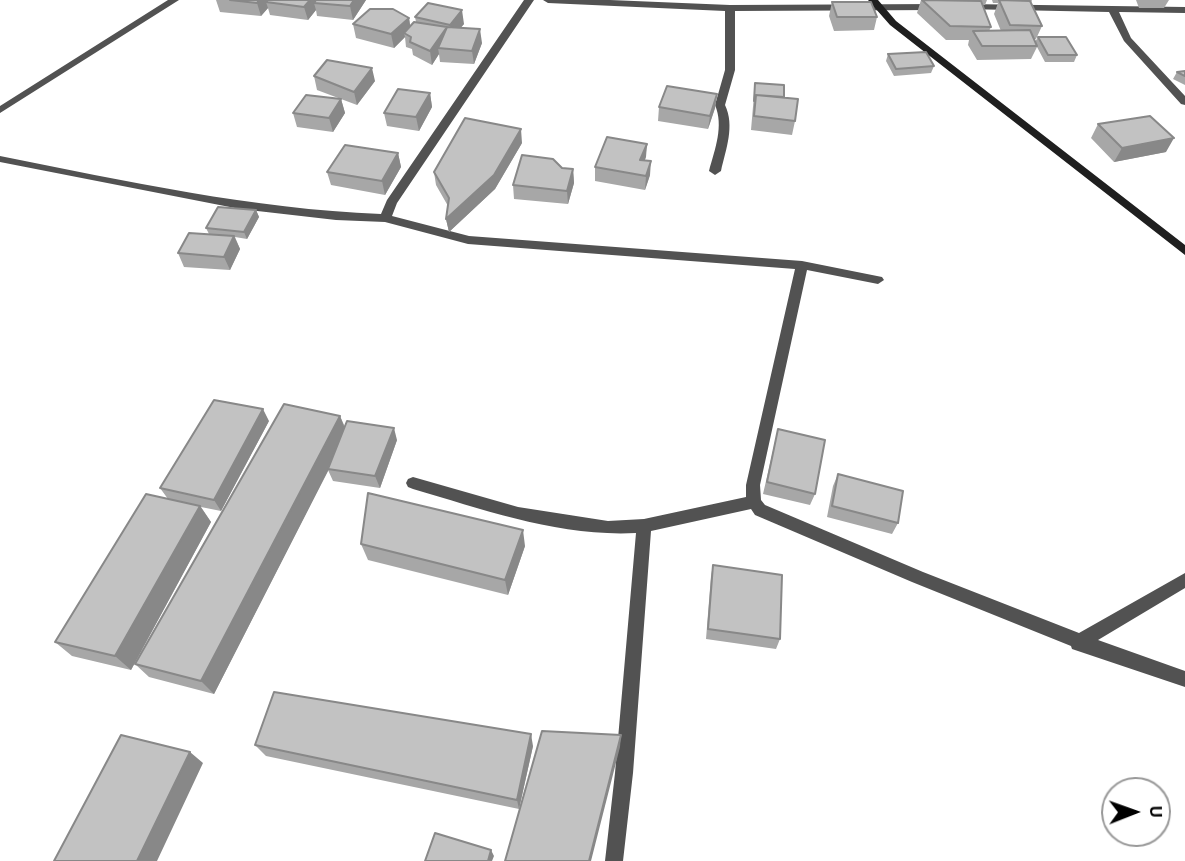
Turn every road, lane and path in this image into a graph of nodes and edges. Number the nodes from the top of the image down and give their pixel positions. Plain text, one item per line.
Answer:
1 (174, 0) edge
2 (530, 0) edge
3 (548, 0) edge
4 (874, 3) edge
5 (1065, 4) edge
6 (944, 7) edge
7 (957, 7) edge
8 (730, 8) junction
9 (1114, 9) junction
10 (1185, 10) edge
11 (1185, 102) edge
12 (0, 110) edge
13 (0, 159) edge
14 (715, 171) dead end
15 (385, 218) junction
16 (1185, 251) edge
17 (802, 265) junction
18 (878, 280) dead end
19 (413, 483) dead end
20 (754, 502) junction
21 (644, 526) junction
22 (1185, 580) edge
23 (1078, 643) junction
24 (1185, 679) edge
25 (614, 861) edge

1 - 12 street
2 - 15 street
3 - 8 street
4 - 6 street
4 - 8 street
4 - 16 main road
5 - 7 street
5 - 9 street
8 - 14 street
9 - 10 street
9 - 11 street
13 - 15 street
15 - 17 street
17 - 18 street
17 - 20 street
19 - 21 street
20 - 21 street
20 - 23 street
21 - 25 street
22 - 23 street
23 - 24 street

